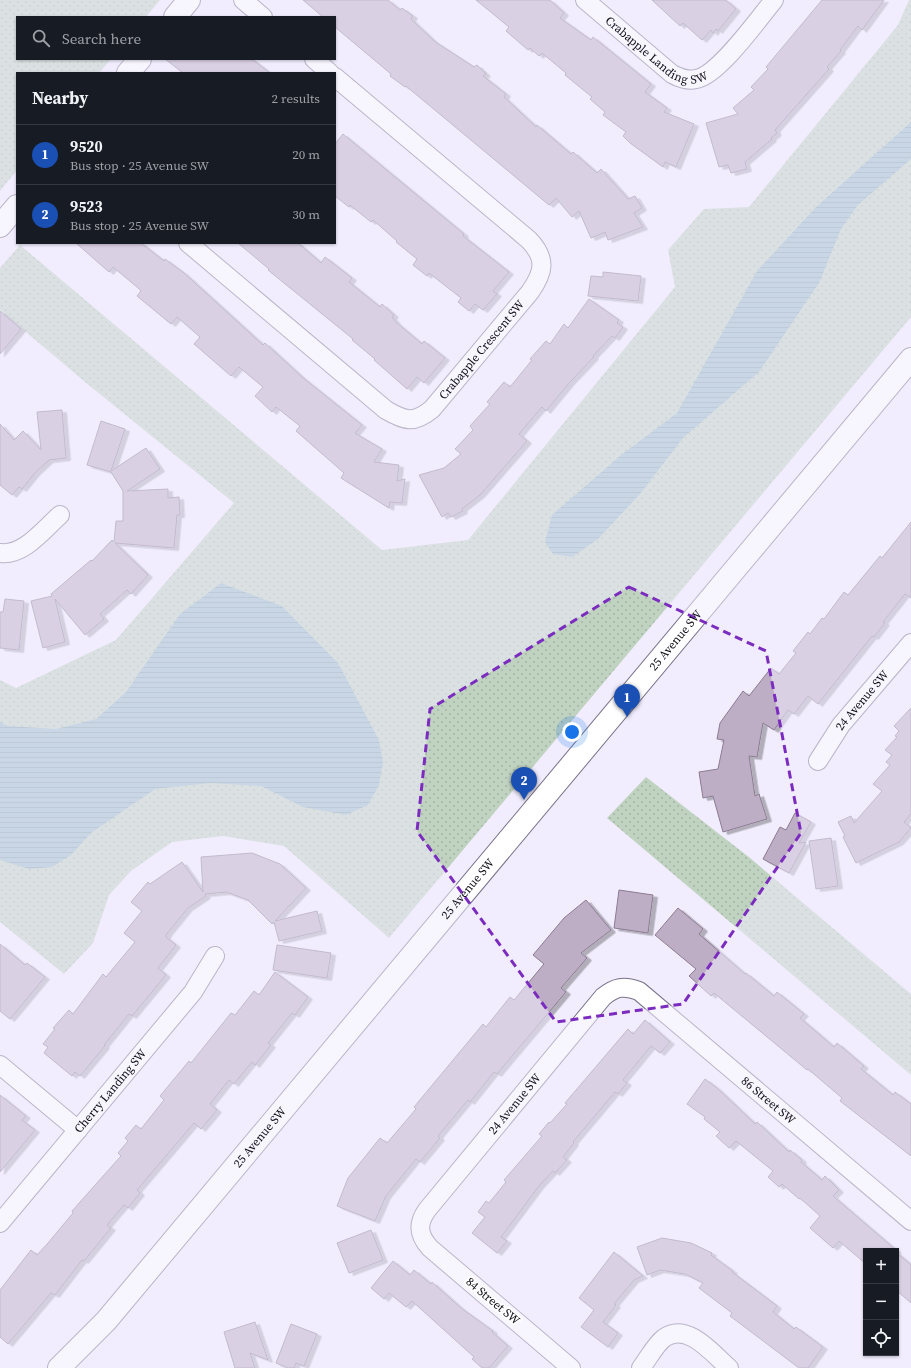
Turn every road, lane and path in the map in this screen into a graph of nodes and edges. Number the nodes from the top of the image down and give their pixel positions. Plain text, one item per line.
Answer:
1 (189, 0) edge
2 (243, 0) edge
3 (585, 0) edge
4 (774, 0) edge
5 (176, 16) edge
6 (262, 16) edge
7 (139, 60) edge
8 (315, 60) edge
9 (129, 72) edge
10 (329, 72) edge
11 (336, 78) edge
12 (16, 207) edge
13 (0, 226) edge
14 (189, 244) edge
15 (911, 359) edge
16 (911, 373) edge
17 (829, 456) junction
18 (60, 515) dead end
19 (0, 553) edge
20 (911, 643) edge
21 (818, 761) dead end
22 (215, 956) dead end
23 (622, 987) joint
24 (0, 1065) edge
25 (78, 1130) junction
26 (911, 1221) edge
27 (0, 1222) edge
28 (419, 1231) joint
29 (106, 1321) junction
30 (59, 1368) edge
31 (76, 1368) edge
32 (571, 1368) edge
33 (641, 1368) edge
34 (729, 1368) edge

1 - 5 main road
2 - 6 street
3 - 4 street, Crabapple Landing SW
7 - 9 main road
8 - 10 street
11 - 14 street, Crabapple Crescent SW
12 - 13 main road
15 - 17 main road, 25 Avenue SW
16 - 17 main road, 25 Avenue SW
17 - 29 main road, 25 Avenue SW
18 - 19 street
20 - 21 street, 24 Avenue SW
22 - 25 street, Cherry Landing SW
23 - 26 street, 86 Street SW
23 - 28 street, 24 Avenue SW
24 - 25 street
25 - 27 street, Cherry Landing SW
28 - 32 street, 84 Street SW
29 - 30 main road, 25 Avenue SW
29 - 31 main road, 25 Avenue SW
33 - 34 street

